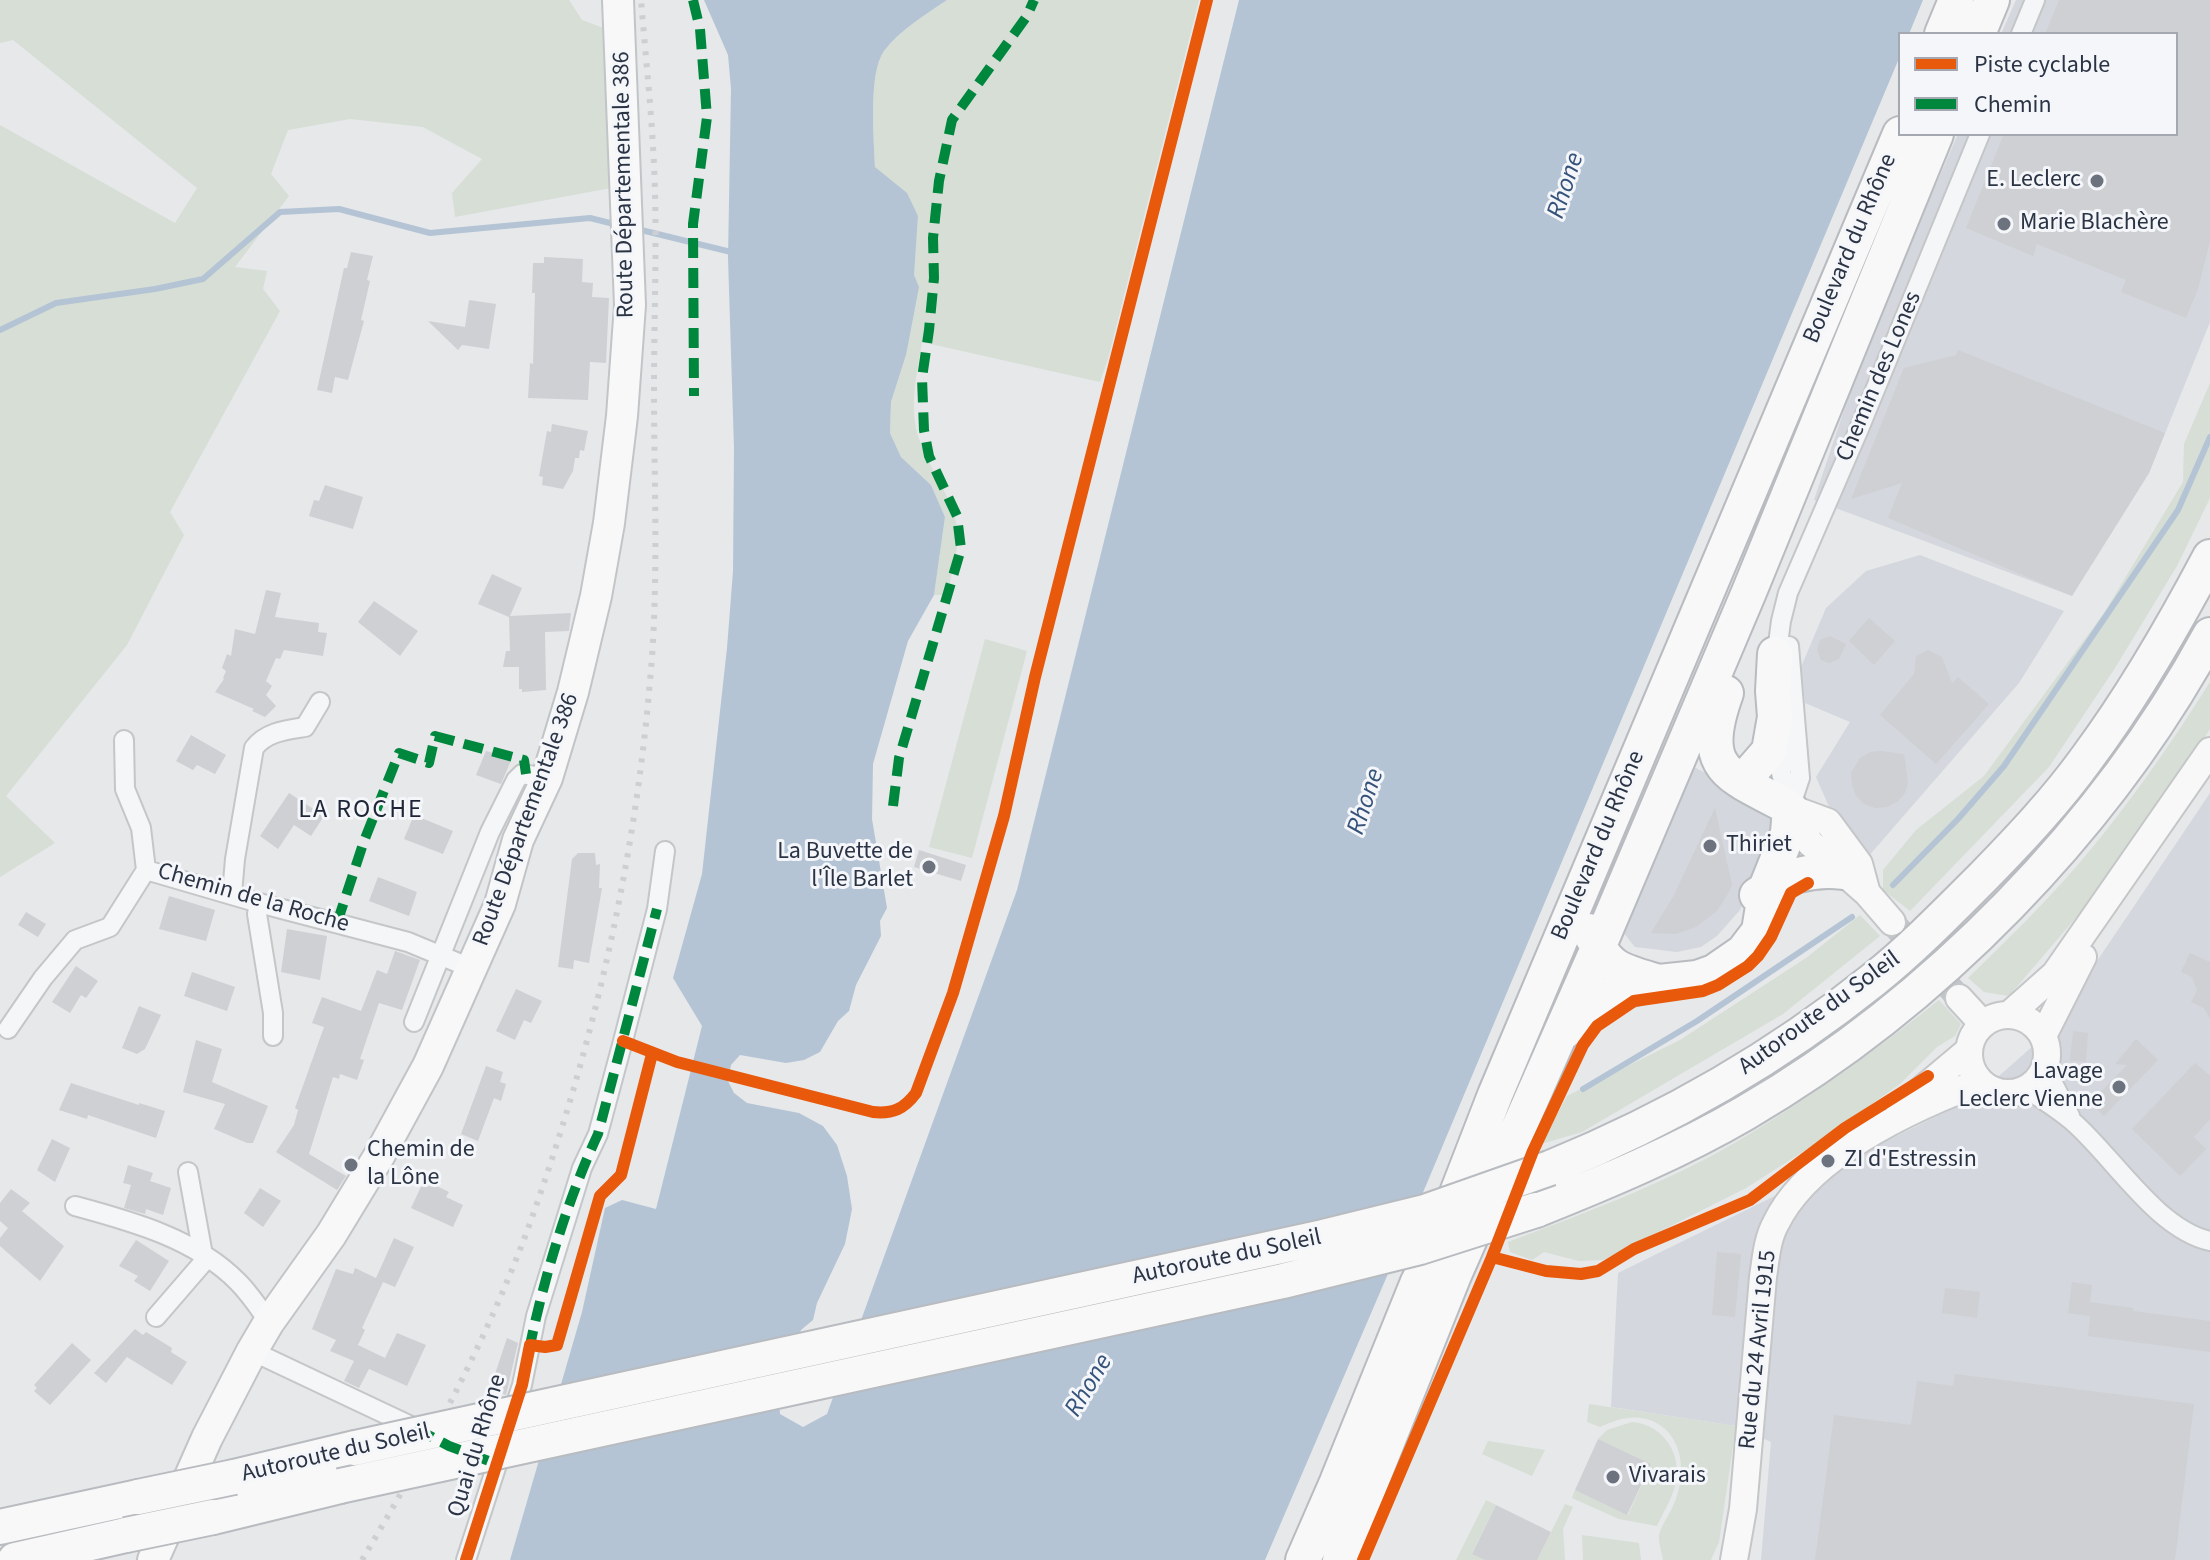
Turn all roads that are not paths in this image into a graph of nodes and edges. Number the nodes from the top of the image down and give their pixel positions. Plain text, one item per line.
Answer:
1 (618, 0) edge
2 (1956, 0) edge
3 (1992, 0) edge
4 (2035, 0) edge
5 (1943, 32) edge
6 (1979, 32) edge
7 (2022, 32) edge
8 (1979, 136) edge
9 (1922, 138) edge
10 (1802, 366) junction
11 (2210, 557) edge
12 (1749, 592) junction
13 (1781, 621) junction
14 (2210, 635) edge
15 (1775, 654) junction
16 (320, 702) dead end
17 (124, 740) dead end
18 (2210, 751) edge
19 (547, 778) junction
20 (1742, 782) junction
21 (1790, 808) junction
22 (665, 851) dead end
23 (146, 870) junction
24 (1855, 883) junction
25 (2119, 886) junction
26 (1766, 888) junction
27 (232, 894) junction
28 (259, 903) junction
29 (1892, 922) tunnel mouth
30 (1598, 948) junction
31 (440, 953) junction
32 (473, 969) junction
33 (1659, 982) junction
34 (1959, 998) tunnel mouth
35 (2010, 1014) junction
36 (414, 1022) dead end
37 (1982, 1023) junction
38 (8, 1029) dead end
39 (273, 1036) dead end
40 (2043, 1036) junction
41 (1559, 1037) junction
42 (1968, 1051) junction
43 (2045, 1068) junction
44 (1980, 1082) junction
45 (2026, 1088) junction
46 (2073, 1122) junction
47 (1870, 1134) junction
48 (188, 1172) dead end
49 (75, 1206) dead end
50 (2210, 1241) edge
51 (1438, 1242) junction
52 (205, 1256) junction
53 (156, 1317) dead end
54 (269, 1322) junction
55 (252, 1351) junction
56 (415, 1428) dead end
57 (0, 1527) edge
58 (15, 1560) edge
59 (153, 1560) edge
60 (466, 1560) edge
61 (1303, 1560) edge
62 (1340, 1560) edge
63 (1734, 1560) edge

1 - 19 main road, Route Départementale 386
2 - 5 highway
3 - 6 highway
4 - 7 street
8 - 13 street, Chemin des Lones
9 - 10 highway, Boulevard du Rhône
9 - 12 highway, Boulevard du Rhône
10 - 30 highway
10 - 51 highway, Boulevard du Rhône
11 - 57 highway, Autoroute du Soleil, bridge
12 - 20 highway
12 - 30 highway, Boulevard du Rhône
13 - 15 street, Chemin des Lones
13 - 21 street
14 - 58 highway, Autoroute du Soleil, bridge
15 - 20 highway
15 - 21 street, Chemin des Lones
16 - 27 street
17 - 23 street
18 - 25 main road
19 - 31 street
19 - 32 main road, Route Départementale 386
20 - 21 highway
21 - 24 main road
21 - 26 highway
22 - 60 street, Quai du Rhône
23 - 27 street, Chemin de la Roche
23 - 38 street, Chemin de la Roche
24 - 26 highway
24 - 29 main road
25 - 35 main road
25 - 40 main road
26 - 30 highway
26 - 33 highway
27 - 28 street, Chemin de la Roche
28 - 31 street, Chemin de la Roche
28 - 39 street
30 - 33 highway
30 - 41 highway, Boulevard du Rhône
30 - 51 highway
31 - 32 street, Chemin de la Roche
31 - 36 street
32 - 54 main road, Route Départementale 386
33 - 41 highway
34 - 37 main road
35 - 37 main road
35 - 40 main road
37 - 42 main road
40 - 43 main road
41 - 62 highway, Boulevard du Rhône
42 - 44 main road
42 - 47 main road, Rue du 24 Avril 1915
43 - 45 main road
43 - 46 street
44 - 45 main road
44 - 47 main road, Rue du 24 Avril 1915
45 - 46 street
46 - 50 street
47 - 63 main road, Rue du 24 Avril 1915
48 - 52 street
49 - 52 street
51 - 61 highway, Boulevard du Rhône
52 - 53 street
52 - 54 street
54 - 55 main road, Route Départementale 386
55 - 56 street
55 - 59 main road, Route Départementale 386

